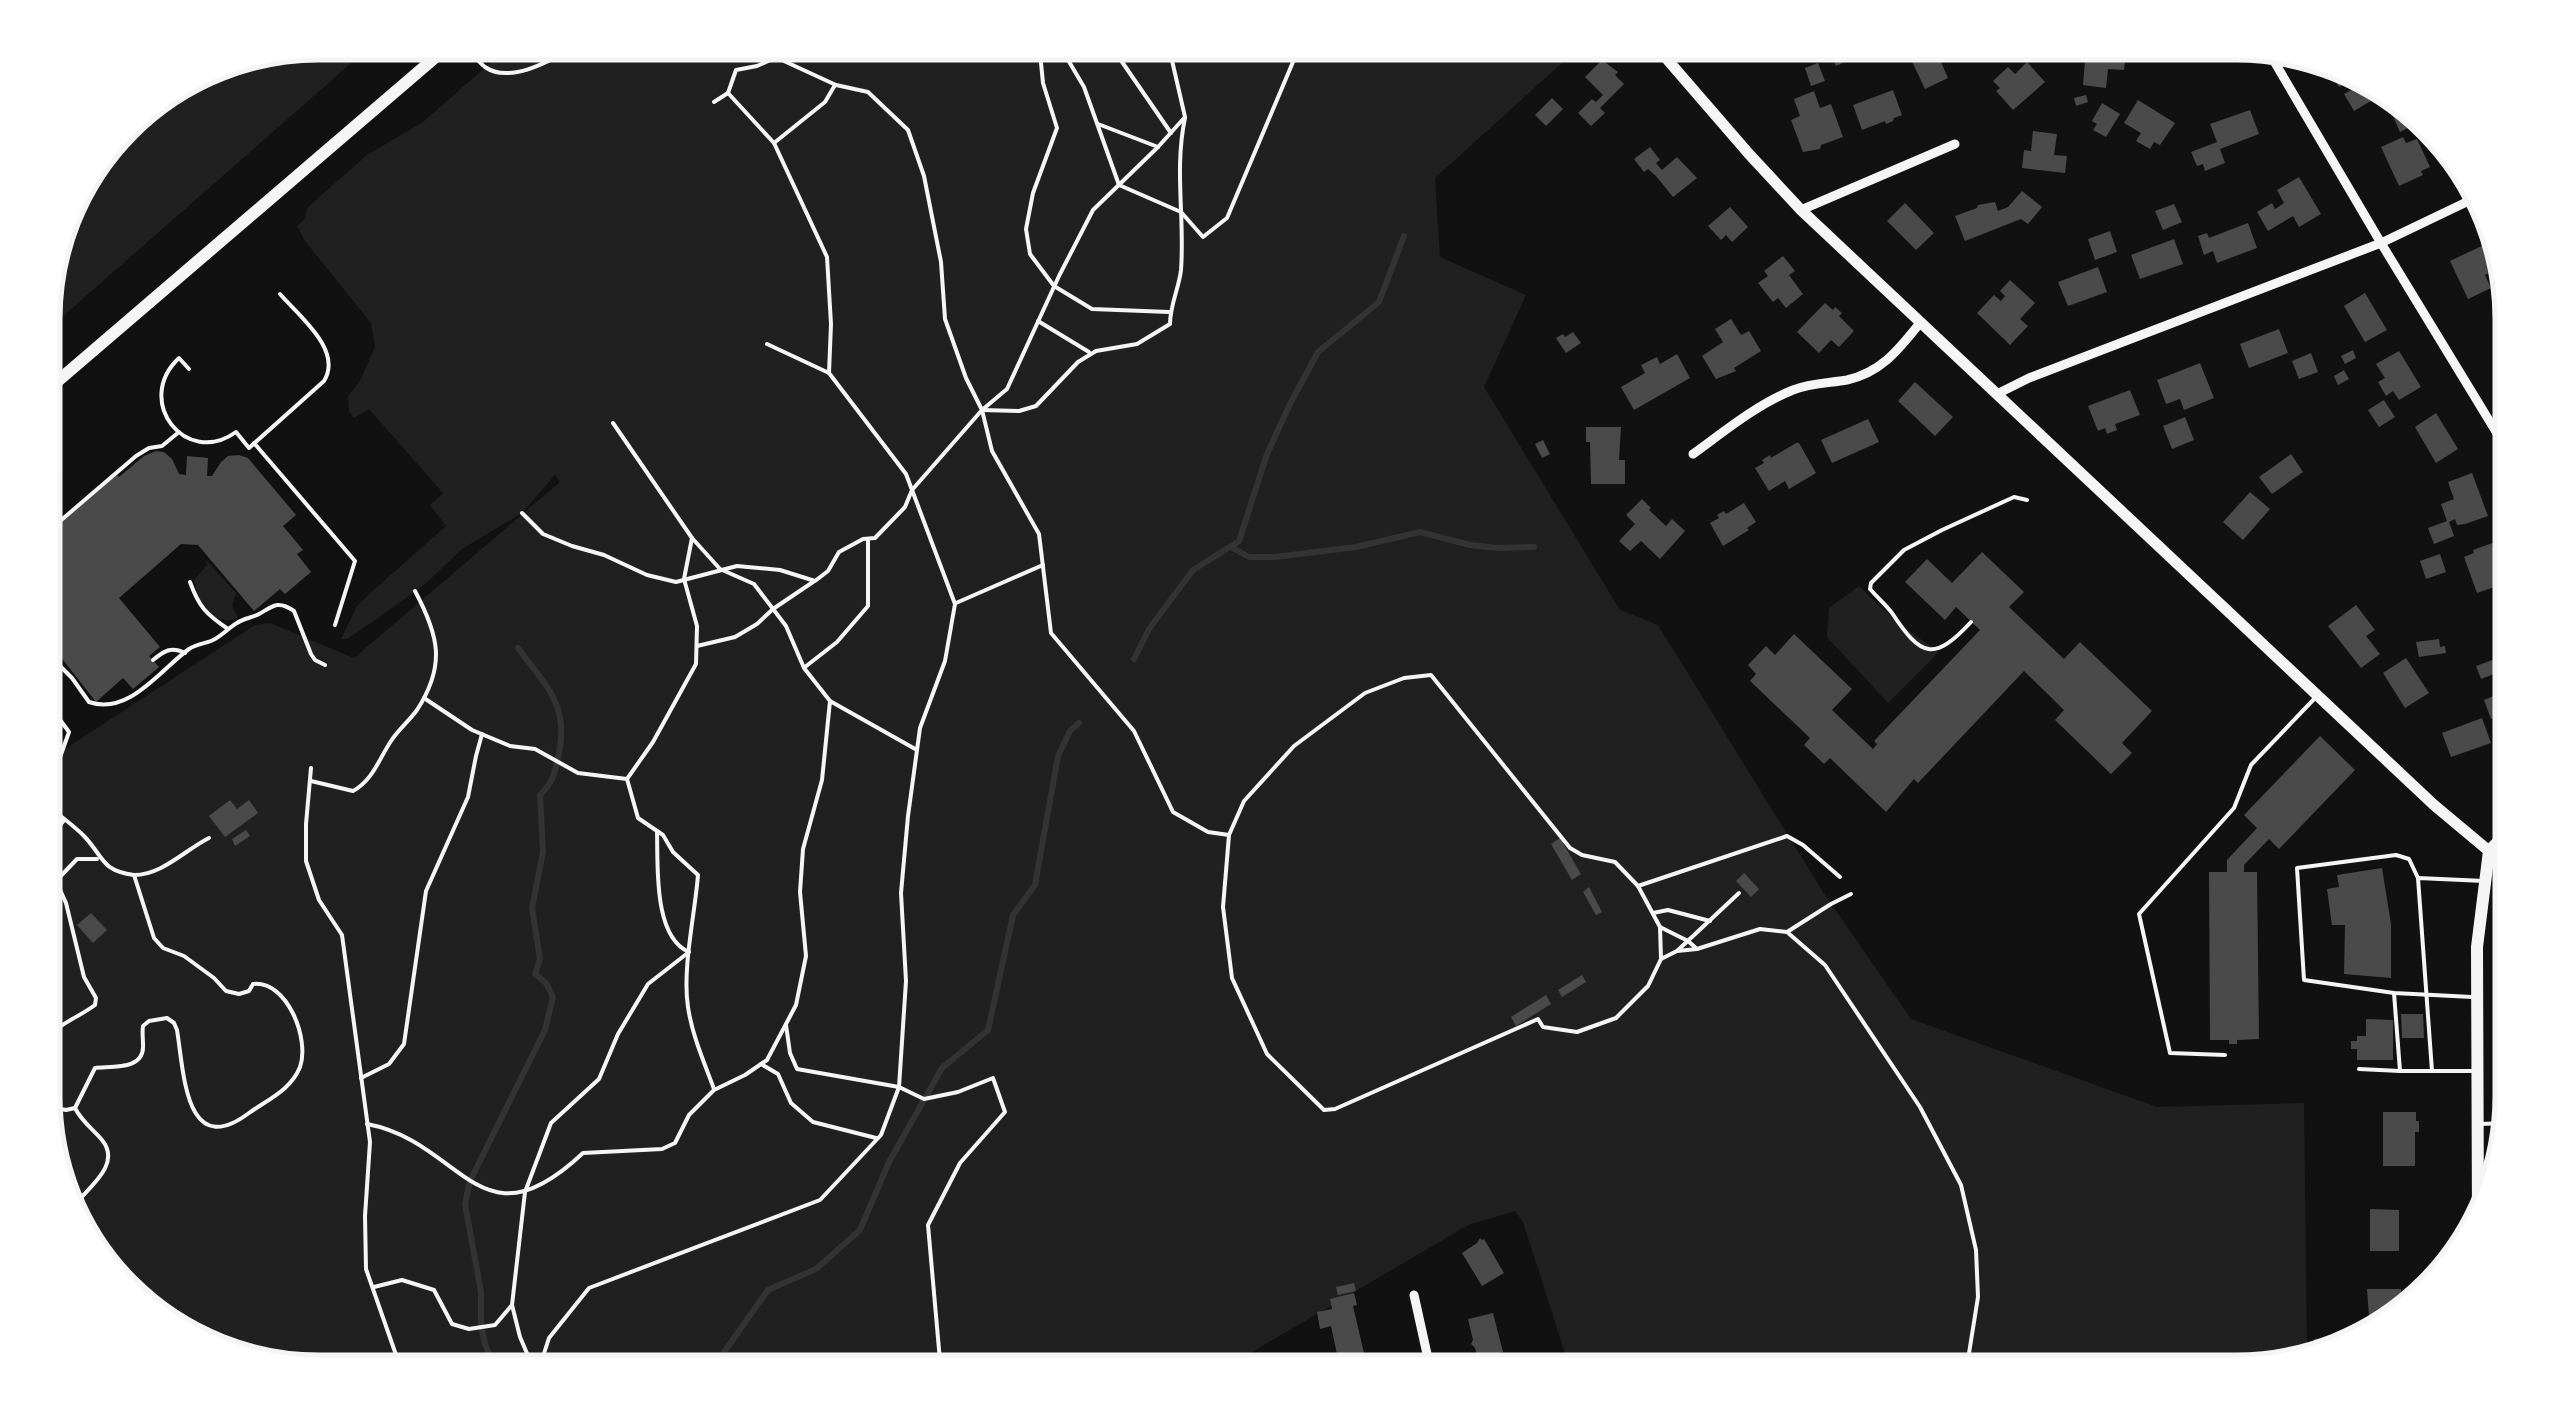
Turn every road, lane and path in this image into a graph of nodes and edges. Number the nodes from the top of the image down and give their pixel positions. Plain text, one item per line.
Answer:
1 (1293, 60) edge
2 (1669, 60) edge
3 (430, 61) edge
4 (480, 61) edge
5 (547, 61) edge
6 (769, 61) edge
7 (786, 61) edge
8 (1041, 61) edge
9 (1069, 61) edge
10 (1119, 61) edge
11 (1172, 61) edge
12 (2275, 63) edge
13 (836, 85) junction
14 (728, 93) junction
15 (714, 102) dead end
16 (1185, 117) junction
17 (1097, 124) junction
18 (1171, 132) junction
19 (774, 143) junction
20 (1955, 144) dead end
21 (1158, 147) junction
22 (1119, 185) junction
23 (2467, 202) edge
24 (1802, 210) junction
25 (1181, 212) junction
26 (2380, 243) junction
27 (1054, 286) junction
28 (280, 294) dead end
29 (1170, 312) junction
30 (1038, 321) junction
31 (1920, 323) junction
32 (767, 344) dead end
33 (1091, 354) junction
34 (188, 369) dead end
35 (828, 373) junction
36 (60, 379) edge
37 (1997, 394) junction
38 (982, 410) junction
39 (612, 423) dead end
40 (2494, 429) edge
41 (179, 432) junction
42 (254, 443) junction
43 (1693, 454) dead end
44 (912, 490) junction
45 (2027, 500) dead end
46 (522, 514) dead end
47 (60, 521) edge
48 (692, 538) junction
49 (868, 538) junction
50 (1043, 564) junction
51 (720, 568) junction
52 (684, 580) junction
53 (814, 581) junction
54 (190, 582) dead end
55 (415, 591) dead end
56 (954, 604) junction
57 (773, 609) junction
58 (1972, 622) dead end
59 (335, 625) dead end
60 (228, 629) junction
61 (697, 646) junction
62 (185, 653) junction
63 (153, 660) dead end
64 (325, 665) dead end
65 (60, 666) edge
66 (804, 668) junction
67 (2318, 695) junction
68 (424, 698) junction
69 (830, 701) junction
70 (60, 720) edge
71 (482, 734) junction
72 (916, 750) junction
73 (60, 757) edge
74 (311, 768) dead end
75 (310, 780) junction
76 (627, 780) junction
77 (60, 817) edge
78 (64, 820) junction
79 (60, 826) edge
80 (657, 831) junction
81 (1229, 835) junction
82 (209, 838) dead end
83 (2494, 846) edge
84 (2489, 851) junction
85 (100, 859) junction
86 (134, 874) junction
87 (1840, 876) dead end
88 (60, 877) edge
89 (2418, 878) junction
90 (2484, 881) junction
91 (1638, 886) junction
92 (60, 890) edge
93 (1739, 893) dead end
94 (1852, 894) dead end
95 (1653, 913) junction
96 (1710, 921) junction
97 (1660, 927) junction
98 (1787, 932) junction
99 (1688, 941) junction
100 (1697, 949) junction
101 (689, 952) junction
102 (1677, 952) junction
103 (1661, 959) junction
104 (2394, 993) junction
105 (2426, 994) junction
106 (2477, 997) junction
107 (786, 1024) junction
108 (60, 1026) edge
109 (2225, 1055) dead end
110 (761, 1064) junction
111 (2358, 1069) dead end
112 (2400, 1071) junction
113 (2432, 1071) junction
114 (2477, 1071) junction
115 (361, 1078) junction
116 (899, 1087) junction
117 (714, 1090) junction
118 (75, 1108) junction
119 (61, 1109) edge
120 (367, 1124) junction
121 (2477, 1124) junction
122 (2493, 1124) edge
123 (878, 1138) junction
124 (2478, 1188) edge
125 (524, 1192) junction
126 (81, 1197) edge
127 (373, 1287) junction
128 (1414, 1295) dead end
129 (512, 1305) junction
130 (1426, 1354) edge
131 (1969, 1354) edge
132 (396, 1355) edge
133 (528, 1355) edge
134 (543, 1355) edge
135 (939, 1355) edge

1 - 25 path
2 - 24 street
3 - 36 main road
4 - 5 lane
6 - 14 path
7 - 13 path
8 - 27 path
9 - 17 path
10 - 18 path
11 - 16 path
12 - 26 street
13 - 19 path
13 - 38 path
14 - 15 path
14 - 19 path
16 - 18 path
16 - 25 path
17 - 21 path
17 - 22 path
18 - 21 path
19 - 35 path
20 - 24 street
21 - 22 path
22 - 25 path
22 - 27 path
23 - 26 street
24 - 31 street
25 - 29 path
26 - 37 street
26 - 40 street
27 - 29 path
27 - 30 path
28 - 42 path
29 - 33 path
30 - 33 path
30 - 38 path
31 - 37 street
31 - 43 street
32 - 35 path
33 - 38 path
34 - 41 path
35 - 44 path
37 - 67 street
38 - 44 path
38 - 50 path
39 - 48 path
41 - 42 path
41 - 47 path
42 - 59 path
44 - 49 path
44 - 56 path
45 - 58 path
46 - 52 path
48 - 51 path
48 - 52 path
49 - 53 path
49 - 66 path
50 - 56 path
50 - 81 path
51 - 52 path
51 - 53 path
51 - 57 path
52 - 61 path
53 - 57 path
54 - 60 path
55 - 68 path
56 - 72 path
57 - 61 path
57 - 66 path
60 - 62 path
60 - 64 path
61 - 76 path
62 - 63 path
62 - 65 path
66 - 69 path
67 - 84 street
67 - 109 lane
68 - 71 path
68 - 75 path
69 - 72 path
69 - 107 path
70 - 73 path
71 - 76 path
71 - 115 path
72 - 116 path
74 - 75 path
75 - 115 path
76 - 80 path
77 - 78 path
78 - 79 path
78 - 85 path
80 - 101 path
80 - 101 path
81 - 91 path
81 - 103 path
82 - 86 path
83 - 84 main road
84 - 90 main road
85 - 86 path
85 - 88 path
86 - 118 path
87 - 91 path
89 - 90 lane
89 - 104 lane
89 - 105 lane
90 - 106 main road
91 - 95 path
92 - 108 path
93 - 96 path
94 - 98 path
95 - 96 path
95 - 97 path
96 - 99 path
97 - 99 path
97 - 103 path
98 - 100 path
98 - 131 path
99 - 100 path
99 - 102 path
100 - 102 path
101 - 117 path
101 - 125 path
102 - 103 path
104 - 105 lane
104 - 112 lane
105 - 106 lane
105 - 113 lane
106 - 114 main road
107 - 110 path
107 - 116 path
110 - 117 path
110 - 123 path
111 - 112 lane
112 - 113 lane
113 - 114 lane
114 - 121 main road
115 - 120 path
116 - 123 path
116 - 135 path
117 - 125 path
118 - 119 path
118 - 126 path
120 - 125 path
120 - 127 path
121 - 122 lane
121 - 124 main road
123 - 134 path
125 - 129 path
127 - 129 path
127 - 132 path
128 - 130 street
129 - 133 path

